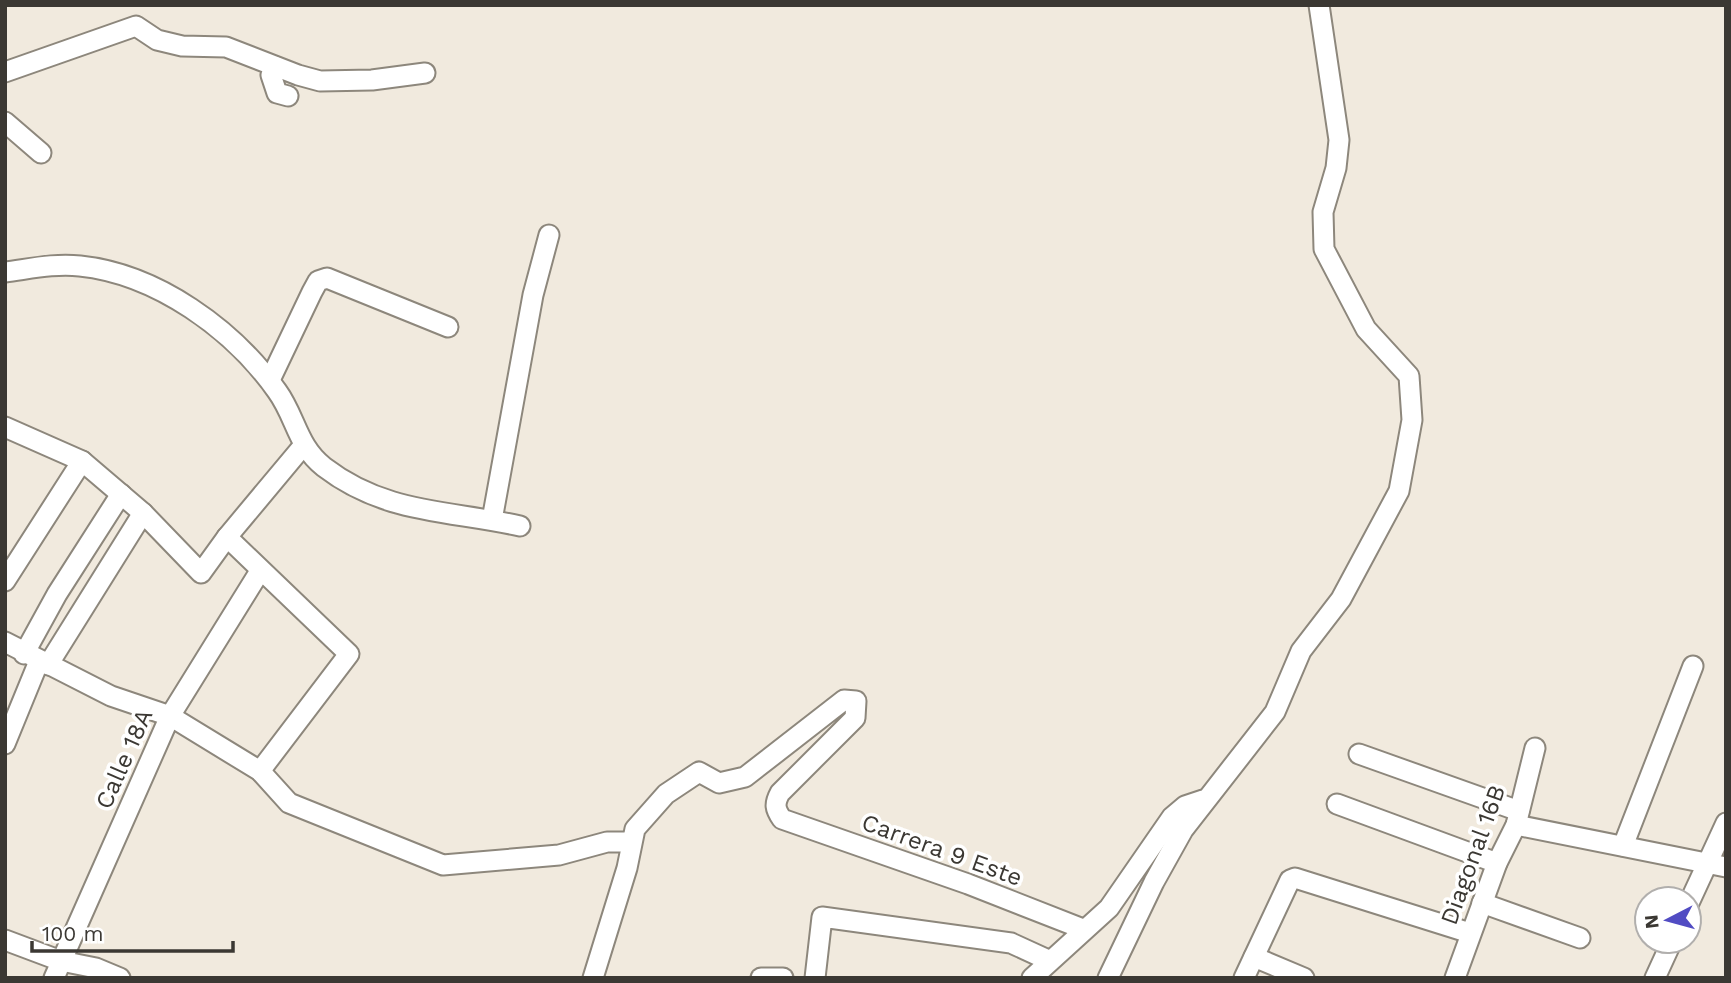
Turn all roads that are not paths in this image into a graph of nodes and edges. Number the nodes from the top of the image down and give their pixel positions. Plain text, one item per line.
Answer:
1 (1318, 5) edge
2 (276, 67) junction
3 (5, 72) edge
4 (425, 73) dead end
5 (288, 96) dead end
6 (5, 122) edge
7 (41, 153) dead end
8 (549, 235) dead end
9 (5, 272) edge
10 (448, 327) dead end
11 (270, 380) junction
12 (5, 427) edge
13 (303, 446) junction
14 (82, 461) junction
15 (121, 494) junction
16 (143, 513) junction
17 (492, 520) junction
18 (520, 526) dead end
19 (227, 537) junction
20 (260, 571) junction
21 (5, 581) edge
22 (5, 642) edge
23 (37, 660) junction
24 (1693, 666) dead end
25 (170, 716) junction
26 (5, 744) edge
27 (1535, 748) dead end
28 (1359, 754) dead end
29 (260, 771) junction
30 (1206, 799) junction
31 (1337, 804) dead end
32 (1518, 818) junction
33 (1726, 823) edge
34 (630, 842) junction
35 (1623, 846) junction
36 (1497, 863) junction
37 (1717, 865) edge
38 (1703, 885) edge
39 (1482, 903) junction
40 (1083, 929) junction
41 (1470, 933) junction
42 (1580, 937) dead end
43 (5, 940) edge
44 (1666, 955) edge
45 (1254, 957) junction
46 (1048, 960) junction
47 (56, 973) edge
48 (1463, 976) edge
49 (761, 977) edge
50 (120, 978) edge
51 (593, 978) edge
52 (782, 978) edge
53 (815, 978) edge
54 (1032, 978) edge
55 (1108, 978) edge
56 (1244, 978) edge
57 (1304, 978) edge
58 (1655, 978) edge

1 - 30 street
2 - 3 street
2 - 4 street
2 - 5 street
6 - 7 street
8 - 17 street
9 - 11 street
10 - 11 street
11 - 13 street
12 - 14 street
13 - 17 street
13 - 19 street
14 - 15 street
14 - 21 street
15 - 16 street
15 - 23 street
16 - 19 street
16 - 23 street
17 - 18 street
19 - 20 street
20 - 25 street, Calle 18A
20 - 29 street
22 - 23 street
23 - 25 street
23 - 26 street
24 - 35 street
25 - 29 street
25 - 47 street, Calle 18A
27 - 32 street, Diagonal 16B
28 - 32 street
29 - 34 street
30 - 40 street
30 - 55 street
31 - 36 street
32 - 35 street
32 - 36 street, Diagonal 16B
33 - 37 street
34 - 40 street, Carrera 9 Este
34 - 51 street
35 - 37 street
36 - 39 street, Diagonal 16B
37 - 38 street
39 - 41 street, Diagonal 16B
39 - 42 street
40 - 46 street
41 - 45 street
41 - 48 street, Diagonal 16B
43 - 47 street
44 - 58 street
45 - 56 street
45 - 57 street
46 - 53 street
46 - 54 street
47 - 50 street
49 - 52 street

